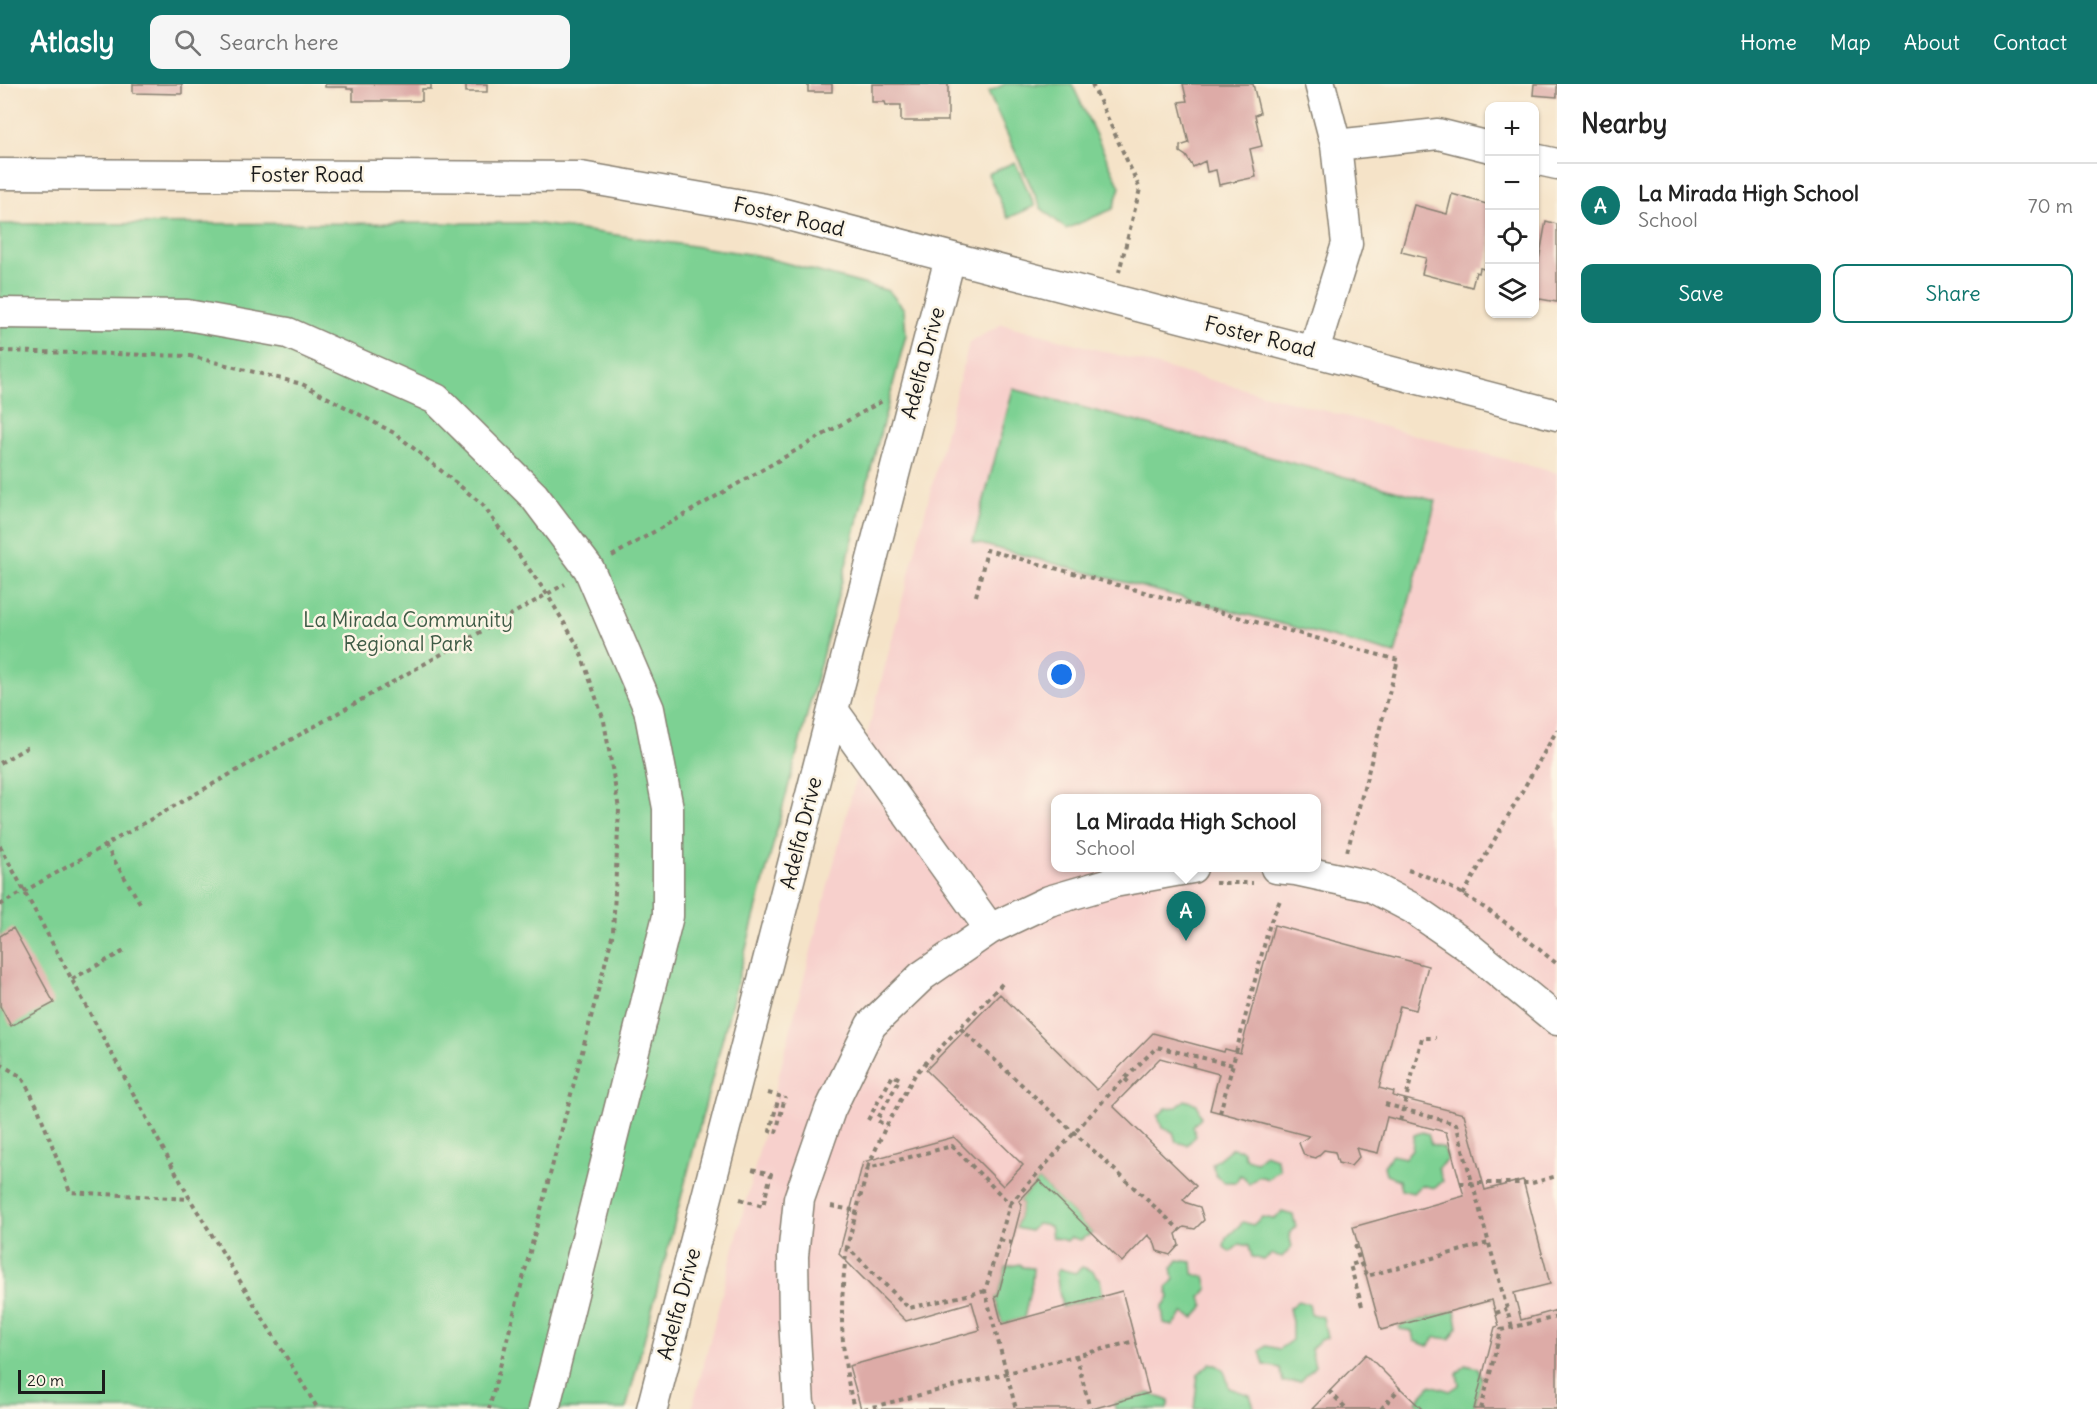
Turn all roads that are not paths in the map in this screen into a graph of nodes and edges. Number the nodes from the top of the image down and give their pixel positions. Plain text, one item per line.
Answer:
1 (1320, 84) edge
2 (1336, 145) junction
3 (1485, 146) edge
4 (1539, 160) edge
5 (1557, 164) edge
6 (0, 174) edge
7 (950, 258) junction
8 (0, 313) edge
9 (1314, 350) junction
10 (1557, 415) edge
11 (833, 710) junction
12 (1285, 872) edge
13 (1305, 872) edge
14 (1203, 875) edge
15 (1268, 875) edge
16 (990, 928) junction
17 (1557, 1020) edge
18 (544, 1409) edge
19 (652, 1409) edge
20 (801, 1409) edge

1 - 2 street
2 - 3 street
2 - 9 street
4 - 5 street
6 - 7 street, Foster Road
7 - 9 street, Foster Road
7 - 11 street, Adelfa Drive
8 - 18 street
9 - 10 street, Foster Road
11 - 16 street
11 - 19 street, Adelfa Drive
12 - 15 street
13 - 17 street
14 - 16 street
16 - 20 street

